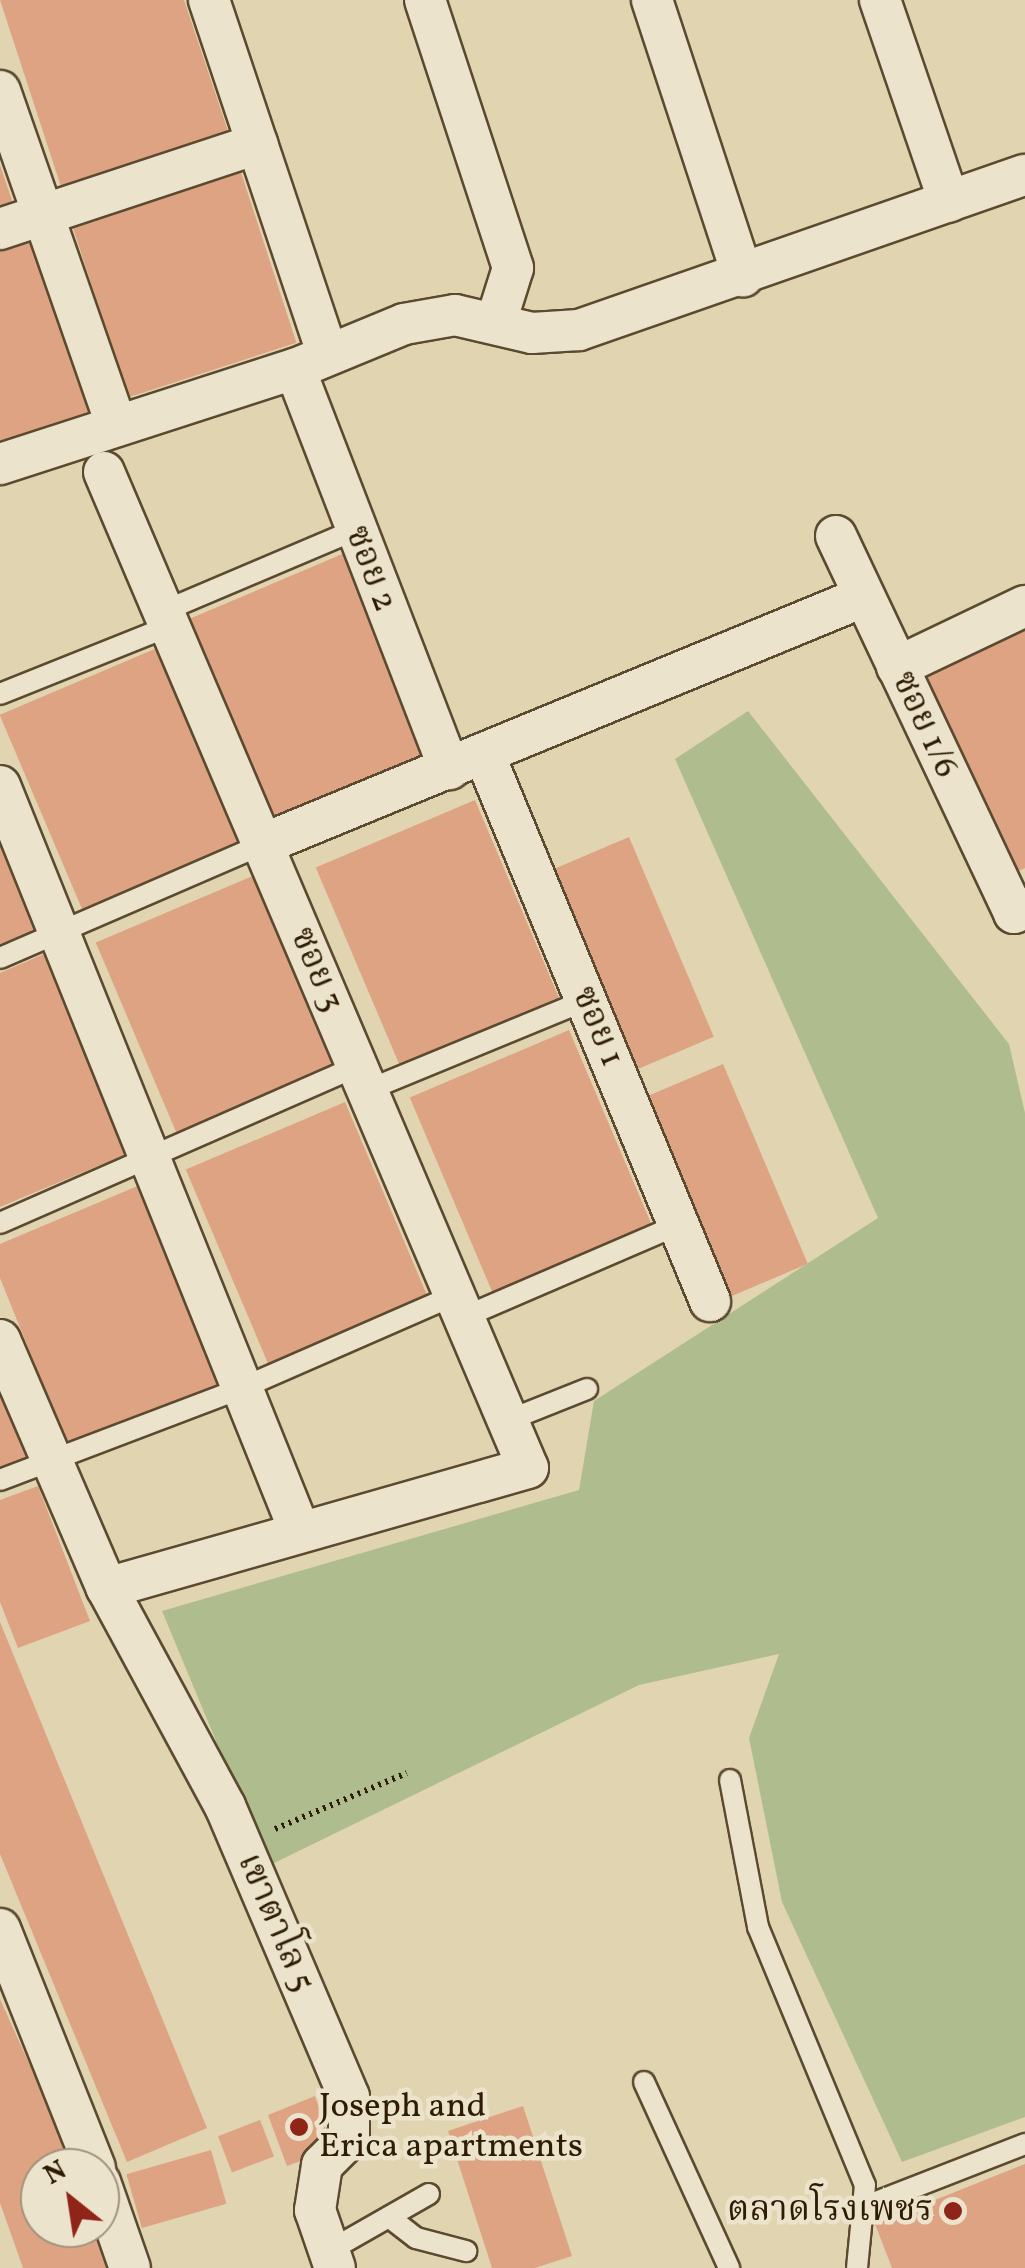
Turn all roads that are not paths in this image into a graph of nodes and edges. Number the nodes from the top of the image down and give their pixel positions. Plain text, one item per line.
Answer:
1 (209, 0) edge
2 (426, 0) edge
3 (652, 0) edge
4 (880, 0) edge
5 (0, 90) edge
6 (258, 144) junction
7 (1025, 174) edge
8 (948, 202) junction
9 (43, 214) junction
10 (0, 229) edge
11 (743, 276) junction
12 (496, 322) junction
13 (312, 362) junction
14 (116, 424) junction
15 (0, 464) edge
16 (104, 472) dead end
17 (354, 530) junction
18 (836, 536) dead end
19 (864, 598) junction
20 (1025, 606) edge
21 (167, 618) junction
22 (897, 667) junction
23 (0, 694) edge
24 (466, 762) junction
25 (0, 786) edge
26 (263, 844) junction
27 (1020, 911) edge
28 (60, 934) junction
29 (0, 958) edge
30 (586, 1000) junction
31 (363, 1078) junction
32 (150, 1159) junction
33 (0, 1223) edge
34 (680, 1224) junction
35 (710, 1300) dead end
36 (460, 1306) junction
37 (0, 1340) edge
38 (242, 1388) junction
39 (586, 1389) dead end
40 (509, 1420) junction
41 (50, 1463) junction
42 (0, 1480) edge
43 (300, 1532) junction
44 (106, 1588) junction
45 (730, 1780) dead end
46 (0, 1929) edge
47 (644, 2082) dead end
48 (1025, 2144) edge
49 (87, 2148) edge
50 (429, 2194) dead end
51 (866, 2206) junction
52 (389, 2217) junction
53 (120, 2239) edge
54 (466, 2251) dead end
55 (332, 2259) edge
56 (130, 2268) edge
57 (728, 2268) edge
58 (856, 2268) edge

1 - 6 street, ซอย 2
2 - 12 street
3 - 11 street
4 - 8 street
5 - 9 street
6 - 9 street
6 - 13 street, ซอย 2
7 - 8 street
8 - 11 street
9 - 10 street
9 - 14 street
11 - 12 street
12 - 13 street
13 - 14 street
13 - 17 street, ซอย 2
14 - 15 street
16 - 21 street, ซอย 3
17 - 21 lane
17 - 24 street, ซอย 2
18 - 19 street, ซอย 1/6
19 - 22 street, ซอย 1/6
19 - 24 street
20 - 22 street
21 - 23 lane
21 - 26 street, ซอย 3
22 - 27 street, ซอย 1/6
24 - 26 street
24 - 30 street, ซอย 1
25 - 28 street
26 - 28 lane
26 - 31 street, ซอย 3
28 - 29 lane
28 - 32 street
30 - 31 lane
30 - 34 street, ซอย 1
31 - 32 lane
31 - 36 street, ซอย 3
32 - 33 lane
32 - 38 street
34 - 35 street, ซอย 1
34 - 36 lane
36 - 38 lane
36 - 40 street, ซอย 3
37 - 41 street, เขาตาโล 5
38 - 41 lane
38 - 43 street
39 - 40 lane
40 - 43 street, ซอย 3
41 - 42 lane
41 - 44 street, เขาตาโล 5
43 - 44 street
44 - 55 street, เขาตาโล 5
45 - 51 lane
46 - 49 street
47 - 57 lane
48 - 51 lane
50 - 52 lane
51 - 58 lane
52 - 54 lane
52 - 55 lane
53 - 56 street

